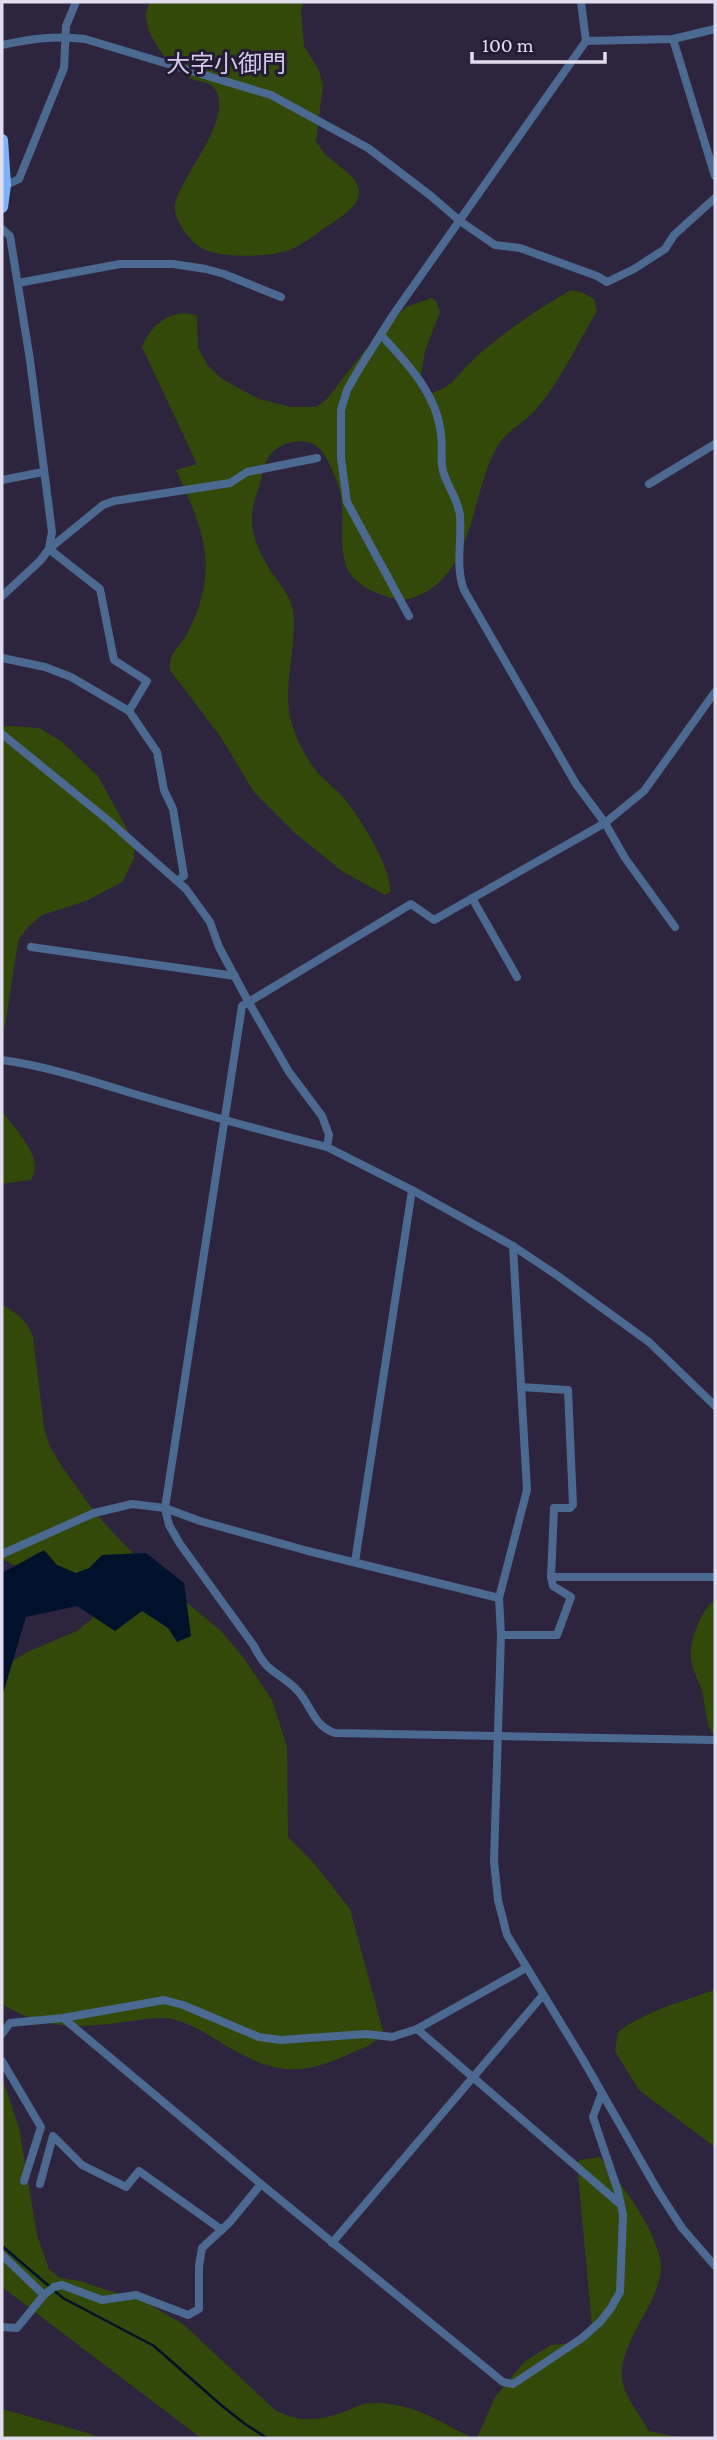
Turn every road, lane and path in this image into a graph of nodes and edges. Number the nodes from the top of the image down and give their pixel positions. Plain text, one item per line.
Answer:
1 (75, 2) edge
2 (581, 2) edge
3 (715, 29) edge
4 (65, 36) junction
5 (673, 39) junction
6 (586, 41) junction
7 (2, 45) edge
8 (2, 140) edge
9 (715, 176) edge
10 (4, 186) edge
11 (715, 198) edge
12 (2, 207) edge
13 (460, 221) junction
14 (2, 229) edge
15 (18, 283) junction
16 (281, 297) dead end
17 (381, 335) junction
18 (715, 444) edge
19 (317, 457) dead end
20 (43, 472) junction
21 (2, 480) edge
22 (649, 484) dead end
23 (49, 549) junction
24 (2, 596) edge
25 (409, 616) dead end
26 (2, 658) edge
27 (715, 692) edge
28 (129, 711) junction
29 (2, 734) edge
30 (605, 823) junction
31 (178, 880) junction
32 (472, 898) junction
33 (675, 926) dead end
34 (31, 947) dead end
35 (235, 976) junction
36 (517, 976) dead end
37 (248, 1001) junction
38 (2, 1060) edge
39 (225, 1120) junction
40 (327, 1147) junction
41 (412, 1189) junction
42 (513, 1246) junction
43 (521, 1387) junction
44 (715, 1406) edge
45 (165, 1508) junction
46 (2, 1554) edge
47 (355, 1562) junction
48 (551, 1577) junction
49 (715, 1577) edge
50 (499, 1598) junction
51 (501, 1635) junction
52 (499, 1736) junction
53 (715, 1740) edge
54 (526, 1968) junction
55 (542, 1995) junction
56 (63, 2018) junction
57 (6, 2021) edge
58 (417, 2029) junction
59 (2, 2034) edge
60 (2, 2061) edge
61 (473, 2078) junction
62 (601, 2095) junction
63 (24, 2181) dead end
64 (40, 2183) dead end
65 (261, 2185) junction
66 (620, 2204) junction
67 (222, 2230) junction
68 (332, 2243) junction
69 (2, 2255) edge
70 (715, 2266) edge
71 (46, 2294) junction
72 (2, 2326) edge

1 - 4 street
2 - 6 street
3 - 5 street
4 - 7 street
4 - 10 street
4 - 13 street
5 - 6 street
5 - 9 street
6 - 13 street
8 - 10 highway
10 - 12 highway
11 - 13 street
13 - 17 street
14 - 15 street
15 - 16 street
15 - 20 street
17 - 25 street
17 - 30 street
18 - 22 street
19 - 23 street
20 - 21 street
20 - 23 street
23 - 24 street
23 - 28 street
26 - 28 street
27 - 30 street
28 - 31 street
29 - 31 street
30 - 32 street
30 - 33 street
31 - 35 street
32 - 36 street
32 - 37 street
34 - 35 street
35 - 37 street
37 - 39 street
37 - 40 street
38 - 39 street
39 - 40 street
39 - 45 street
40 - 41 street
41 - 42 street
41 - 47 street
42 - 43 street
42 - 44 street
43 - 48 street
43 - 50 street
45 - 46 street
45 - 47 street
45 - 52 street
47 - 50 street
48 - 49 street
48 - 51 street
50 - 51 street
51 - 52 street
52 - 53 street
52 - 54 street
54 - 55 street
54 - 58 street
55 - 61 street
55 - 62 street
56 - 57 street
56 - 58 street
56 - 65 street
57 - 59 street
58 - 61 street
60 - 63 street
61 - 66 street
61 - 68 street
62 - 66 street
62 - 70 street
64 - 67 street
65 - 67 street
65 - 68 street
66 - 68 street
67 - 71 street
69 - 71 street
71 - 72 street

